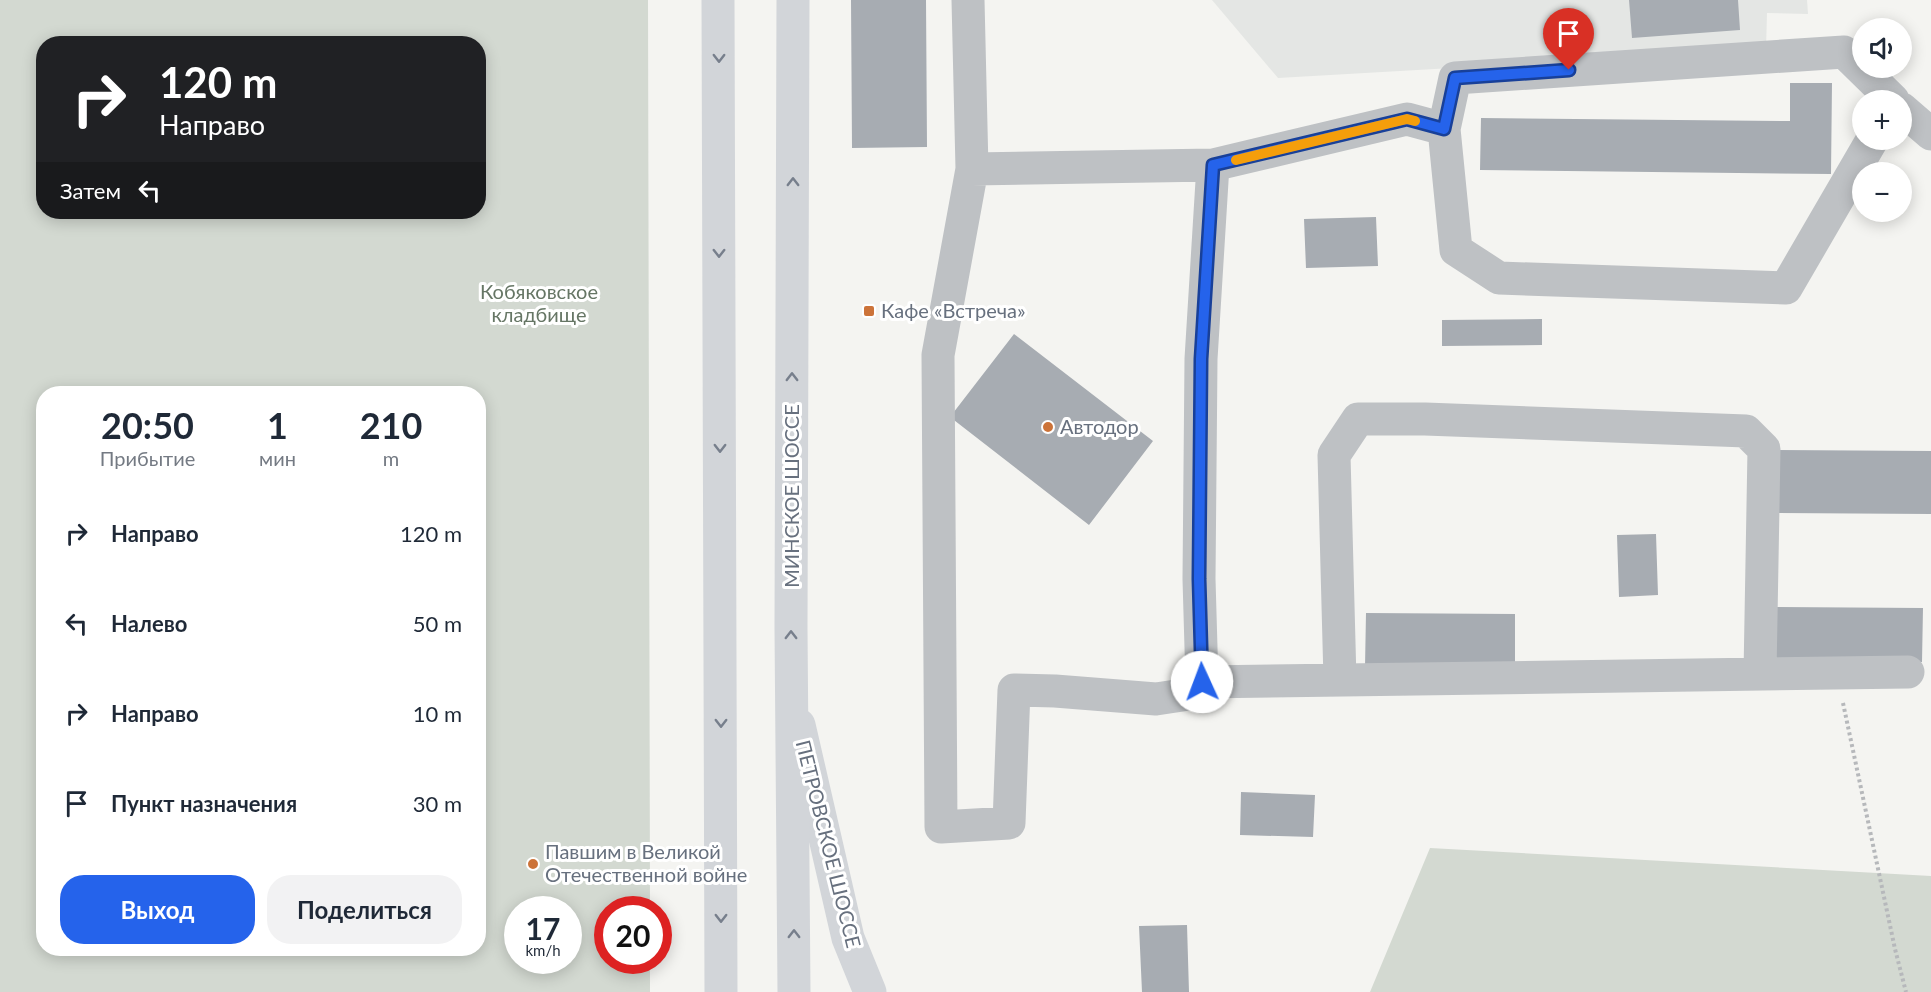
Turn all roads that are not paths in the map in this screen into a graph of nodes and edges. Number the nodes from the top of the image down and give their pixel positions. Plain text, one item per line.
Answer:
1 (718, 0) edge
2 (968, 0) edge
3 (793, 1) edge
4 (1883, 90) edge
5 (1912, 118) edge
6 (1444, 129) junction
7 (1931, 134) edge
8 (1866, 150) edge
9 (1213, 165) junction
10 (972, 169) junction
11 (1908, 672) dead end
12 (1760, 674) junction
13 (1340, 680) junction
14 (1202, 682) junction
15 (792, 694) junction
16 (721, 992) edge
17 (794, 992) edge
18 (870, 992) edge

1 -> 16 main road
2 - 10 lane
15 -> 3 main road, МИНСКОЕ ШОССЕ
4 - 6 lane
5 - 7 lane
6 - 8 lane
6 - 9 lane
9 - 10 lane
9 - 14 lane
10 - 14 lane
11 - 12 lane
12 - 13 lane
12 - 13 lane
13 - 14 lane
17 -> 15 main road, МИНСКОЕ ШОССЕ
15 - 18 main road, ПЕТРОВСКОЕ ШОССЕ

